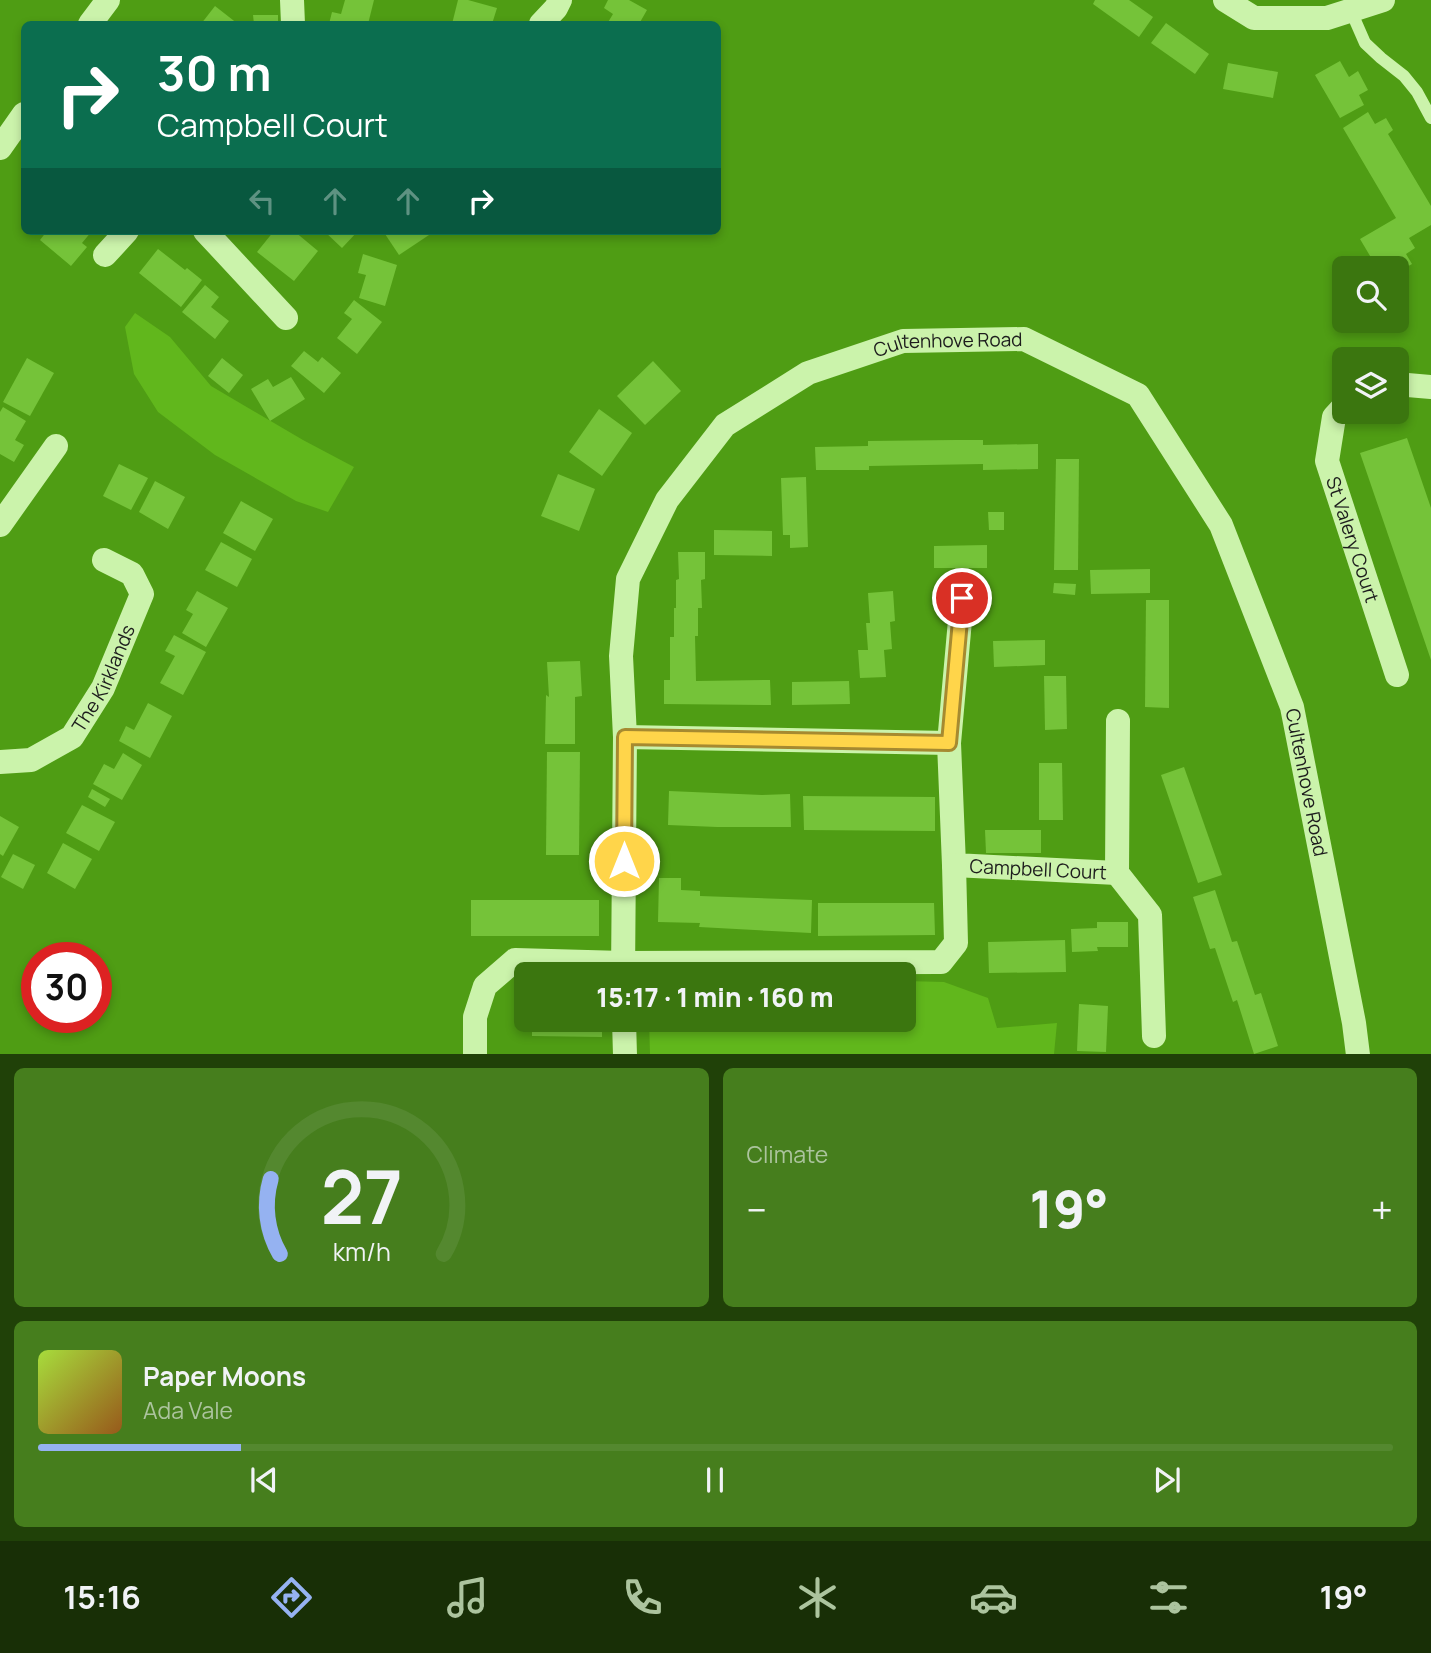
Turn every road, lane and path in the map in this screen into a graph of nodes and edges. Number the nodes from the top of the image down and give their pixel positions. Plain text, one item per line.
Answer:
1 (108, 0) edge
2 (292, 0) edge
3 (560, 0) edge
4 (1225, 0) edge
5 (1383, 0) edge
6 (1351, 11) junction
7 (92, 21) edge
8 (293, 21) edge
9 (544, 21) edge
10 (21, 118) edge
11 (1431, 118) edge
12 (0, 148) edge
13 (123, 235) edge
14 (209, 235) edge
15 (105, 255) dead end
16 (286, 318) dead end
17 (1409, 385) edge
18 (1431, 387) edge
19 (1333, 424) edge
20 (56, 446) dead end
21 (0, 524) edge
22 (104, 560) dead end
23 (962, 598) dead end
24 (1397, 676) dead end
25 (1118, 721) dead end
26 (625, 737) junction
27 (949, 743) junction
28 (0, 762) edge
29 (954, 865) junction
30 (1117, 873) junction
31 (539, 962) edge
32 (623, 962) edge
33 (916, 963) edge
34 (624, 1032) edge
35 (1154, 1035) dead end
36 (475, 1054) edge
37 (625, 1054) edge
38 (1358, 1054) edge

1 - 7 street
2 - 8 street
3 - 9 street
4 - 6 street
5 - 6 street
6 - 11 lane
10 - 12 street
13 - 15 street
14 - 16 street
17 - 18 street
19 - 24 street, St Valery Court
20 - 21 street
22 - 28 street, The Kirklands
23 - 27 street, Campbell Court
25 - 30 street, Campbell Court
26 - 27 street
26 - 32 street, Cultenhove Road
26 - 38 street, Cultenhove Road
27 - 29 street, Campbell Court
29 - 30 street, Campbell Court
29 - 33 street
30 - 35 street, Campbell Court
31 - 36 street
34 - 37 street

